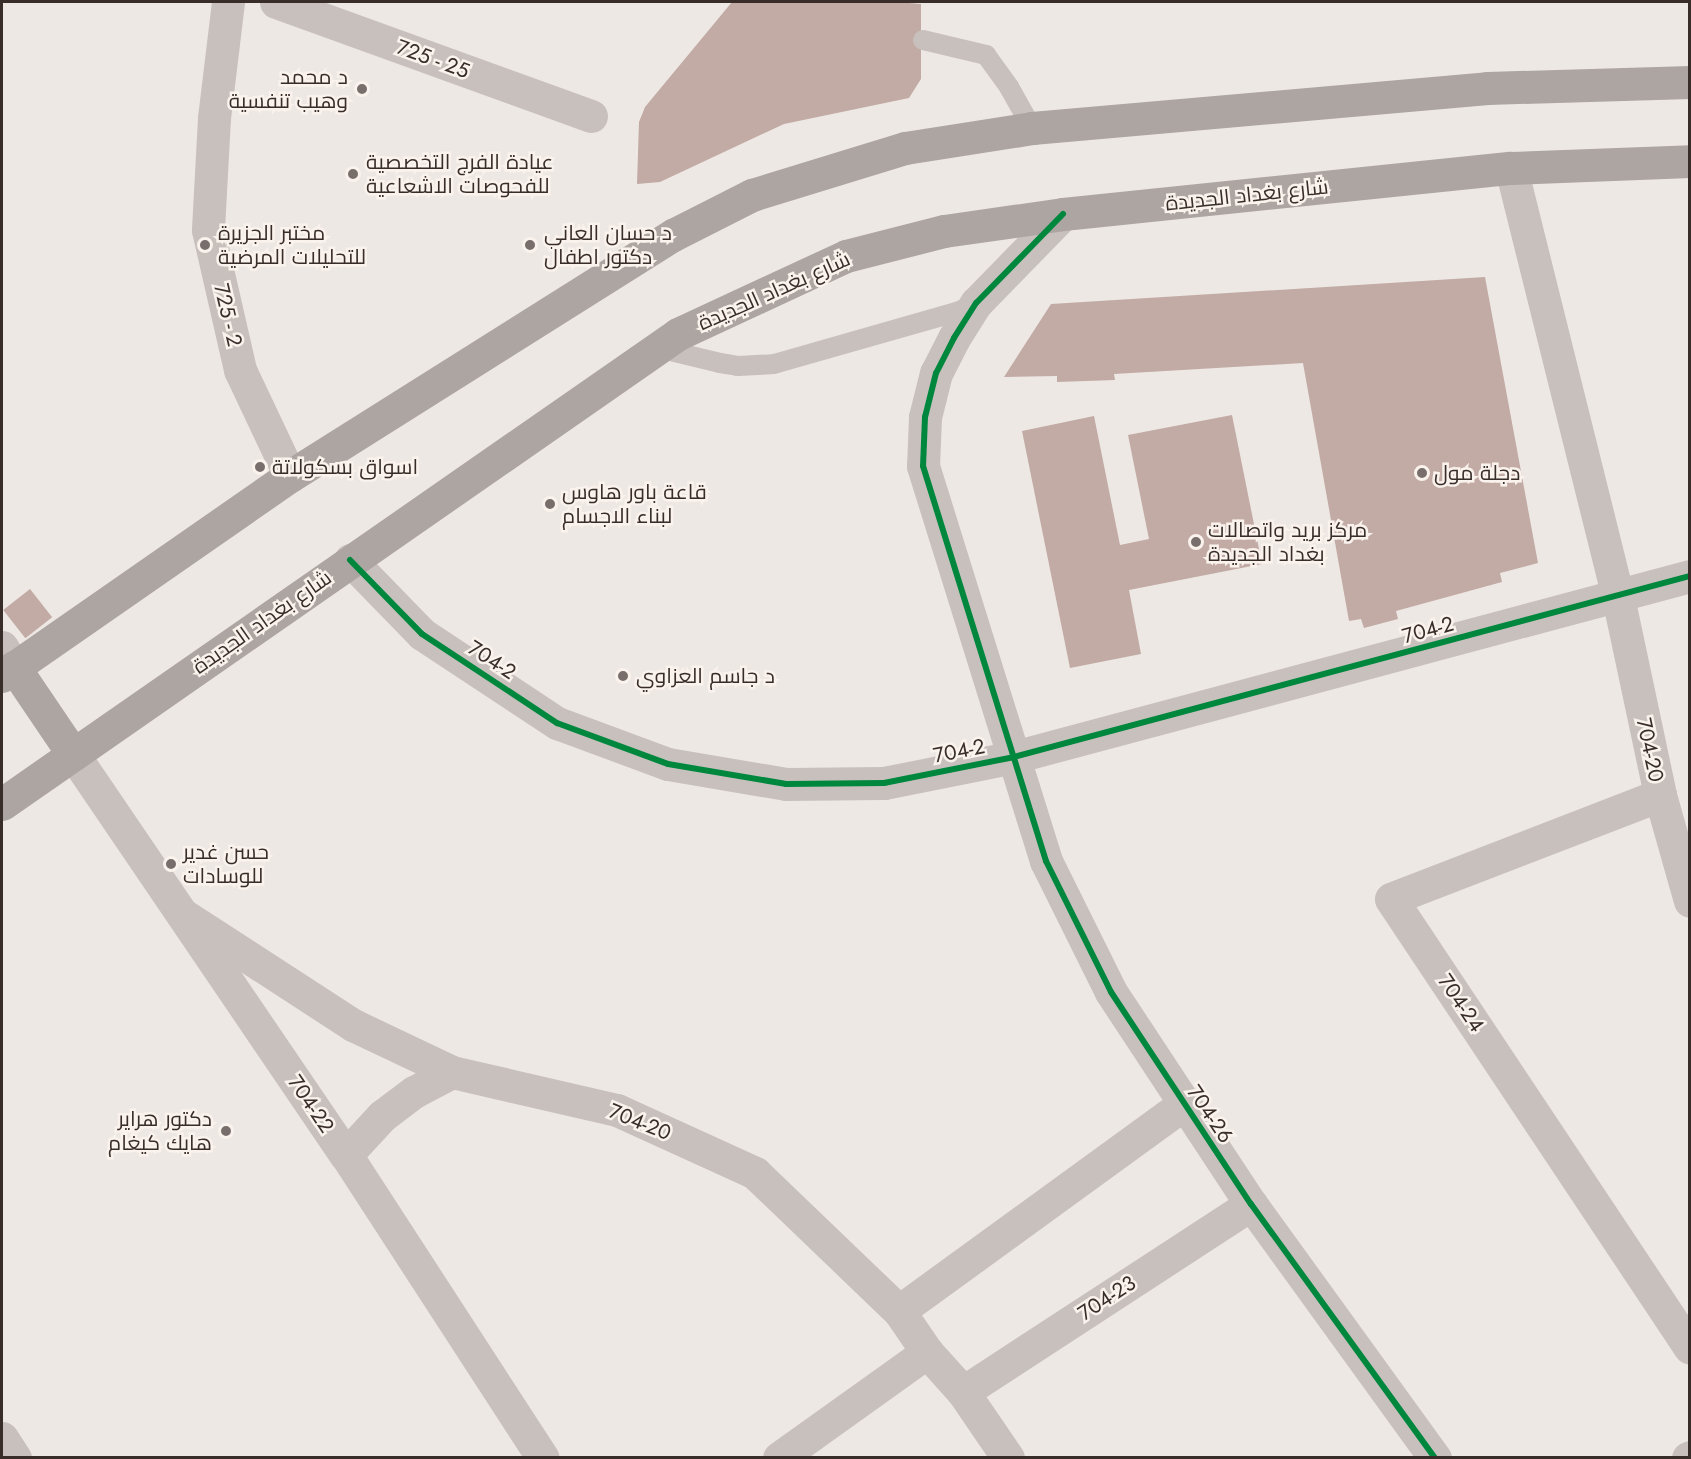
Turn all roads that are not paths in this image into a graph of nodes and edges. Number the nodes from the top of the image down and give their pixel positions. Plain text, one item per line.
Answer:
1 (228, 2) edge
2 (276, 2) edge
3 (923, 40) dead end
4 (1689, 82) edge
5 (591, 116) dead end
6 (1032, 128) junction
7 (1689, 161) edge
8 (1511, 168) junction
9 (1063, 214) junction
10 (976, 303) junction
11 (658, 348) junction
12 (290, 476) junction
13 (350, 560) junction
14 (1689, 576) edge
15 (1618, 597) junction
16 (6, 663) edge
17 (73, 754) junction
18 (1014, 757) junction
19 (1660, 795) junction
20 (2, 804) edge
21 (1689, 901) edge
22 (182, 914) junction
23 (452, 1072) junction
24 (1183, 1105) junction
25 (346, 1155) junction
26 (1251, 1204) junction
27 (899, 1311) junction
28 (1689, 1348) edge
29 (927, 1352) junction
30 (963, 1392) junction
31 (2, 1438) edge
32 (15, 1458) edge
33 (543, 1458) edge
34 (779, 1458) edge
35 (1008, 1458) edge
36 (1435, 1458) edge

1 - 12 street, 725 - 2
2 - 5 street, 725 - 25
3 - 6 lane
4 - 6 main road
6 - 12 main road
7 - 8 main road, شارع بغداد الجديدة
8 - 9 main road, شارع بغداد الجديدة
8 - 15 street, 704-20
9 - 10 street, 704-26
9 - 11 main road, شارع بغداد الجديدة
10 - 11 lane
10 - 18 street, 704-26
11 - 13 main road, شارع بغداد الجديدة
12 - 16 main road
13 - 17 main road, شارع بغداد الجديدة
13 - 18 street, 704-2
14 - 15 street, 704-2
15 - 18 street, 704-2
15 - 19 street, 704-20
16 - 17 main road
17 - 20 main road, شارع بغداد الجديدة
17 - 22 street, 704-22
18 - 24 street, 704-26
19 - 21 street, 704-20
19 - 28 street, 704-24
22 - 23 street, 704-20
22 - 25 street, 704-22
23 - 25 street
23 - 27 street, 704-20
24 - 26 street, 704-26
24 - 27 street
25 - 33 street, 704-22
26 - 30 street, 704-23
26 - 36 street, 704-26
27 - 29 street, 704-20
29 - 30 street, 704-20
29 - 34 street
30 - 35 street, 704-20
31 - 32 street

